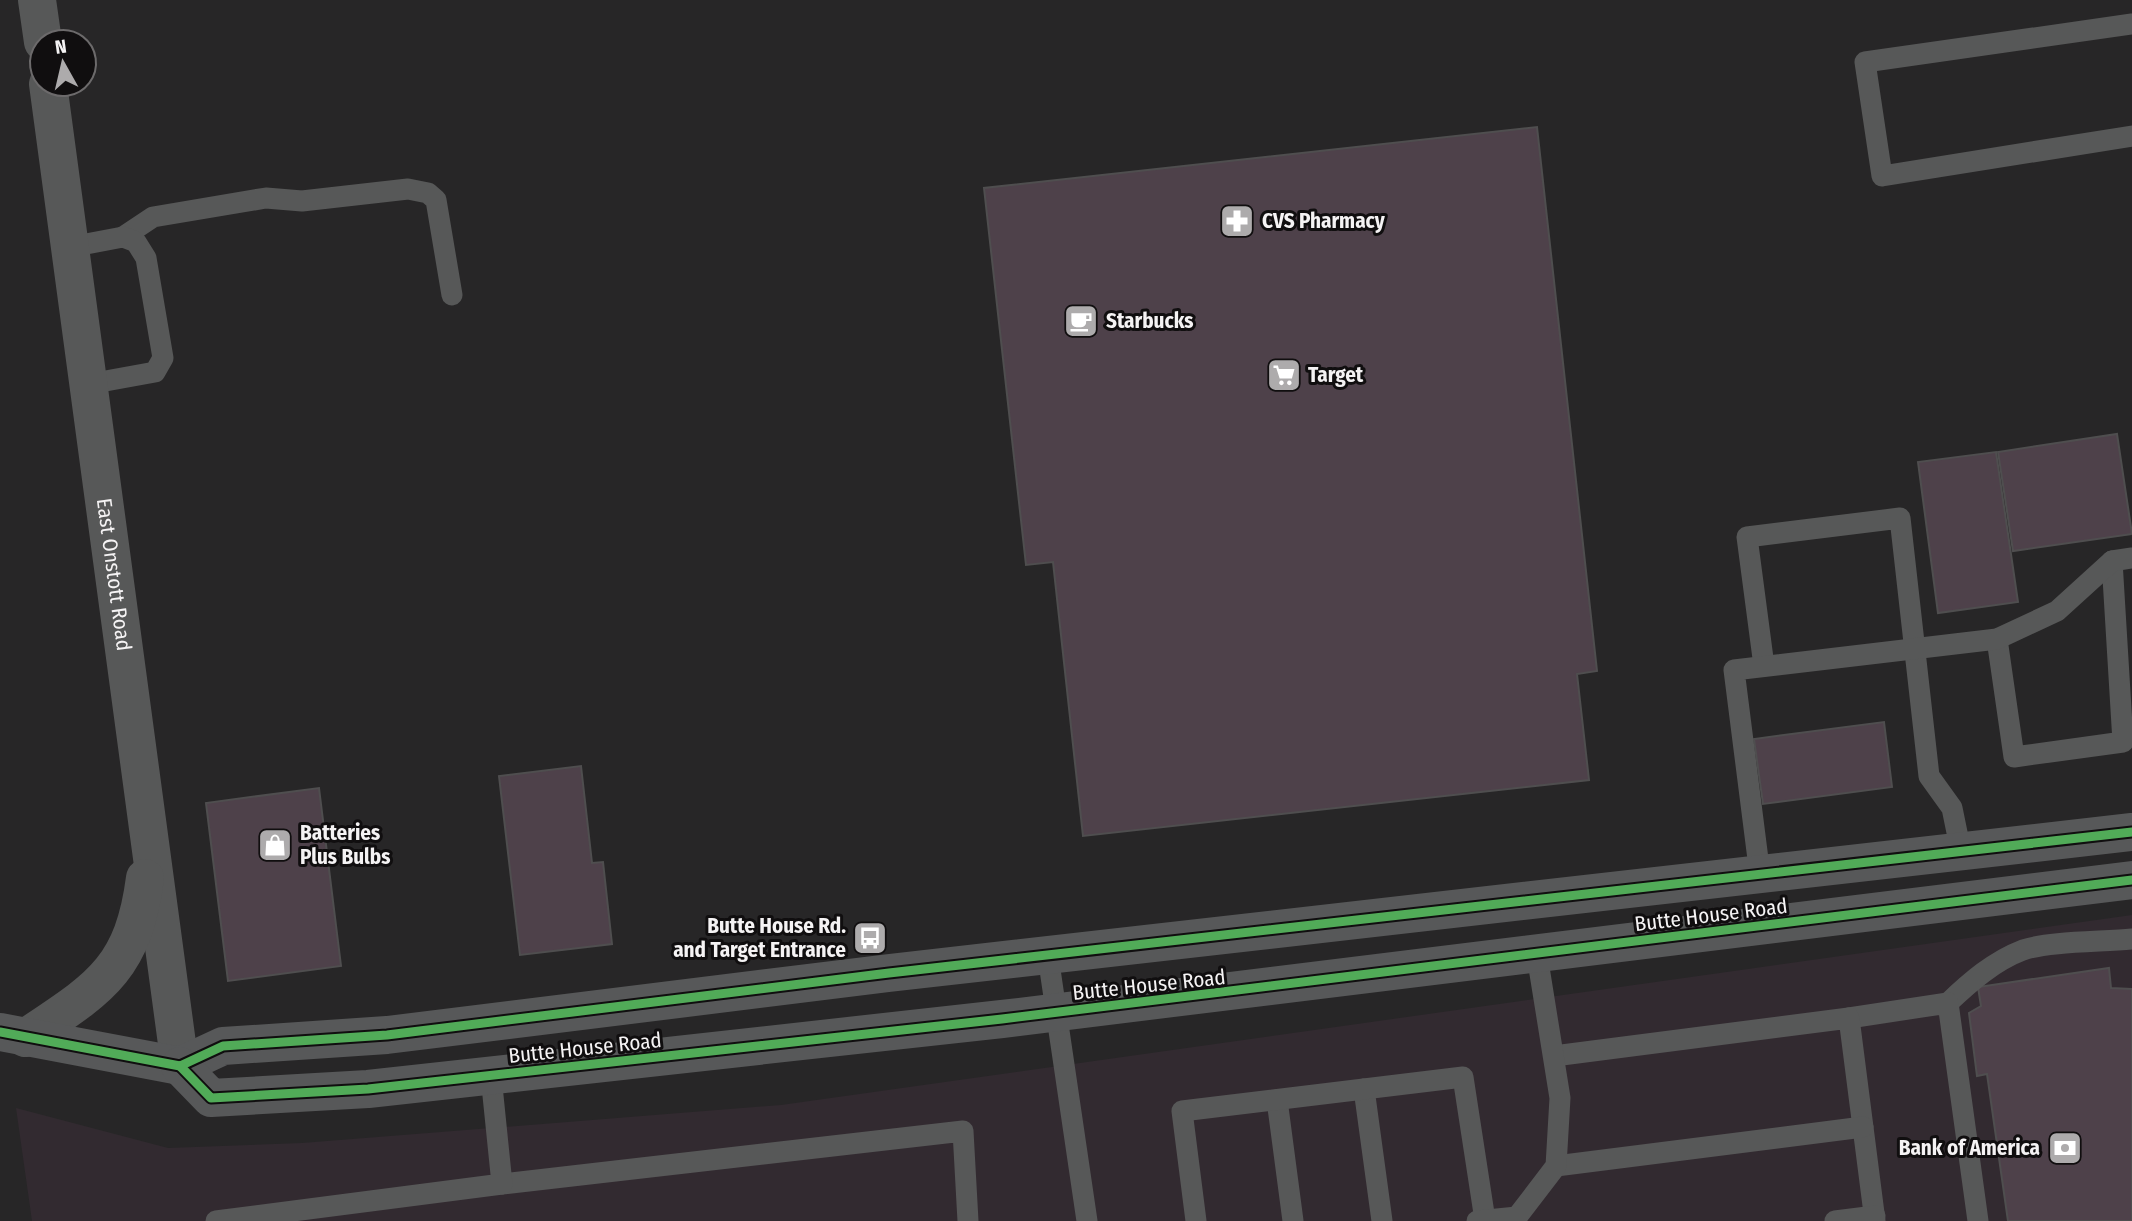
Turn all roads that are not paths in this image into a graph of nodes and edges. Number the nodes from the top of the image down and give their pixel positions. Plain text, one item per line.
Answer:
1 (37, 0) edge
2 (2132, 24) edge
3 (41, 28) edge
4 (50, 98) edge
5 (2132, 136) edge
6 (123, 237) junction
7 (70, 247) junction
8 (452, 295) dead end
9 (89, 384) junction
10 (2122, 560) edge
11 (1997, 639) junction
12 (1913, 649) junction
13 (1764, 666) junction
14 (2132, 832) edge
15 (150, 841) junction
16 (1961, 852) junction
17 (1760, 874) junction
18 (2132, 880) edge
19 (2132, 939) edge
20 (1537, 955) junction
21 (1048, 957) junction
22 (1948, 1003) junction
23 (1058, 1013) junction
24 (1849, 1018) junction
25 (13, 1035) edge
26 (1554, 1056) junction
27 (180, 1066) junction
28 (491, 1076) junction
29 (1364, 1089) junction
30 (1277, 1100) junction
31 (1863, 1127) junction
32 (1556, 1166) junction
33 (502, 1184) junction
34 (1518, 1219) edge
35 (1875, 1219) edge
36 (216, 1221) edge
37 (968, 1221) edge
38 (1087, 1221) edge
39 (1196, 1221) edge
40 (1293, 1221) edge
41 (1382, 1221) edge
42 (1481, 1221) edge
43 (1835, 1221) edge
44 (1979, 1221) edge

1 - 3 street
2 - 5 lane
4 - 7 street, East Onstott Road
6 - 7 lane
6 - 8 lane
6 - 9 lane
7 - 9 street, East Onstott Road
9 - 15 street, East Onstott Road
10 - 11 lane
10 - 11 lane
11 - 12 lane
12 - 13 lane
12 - 13 lane
12 - 16 lane
13 - 17 lane
14 - 16 main road, Butte House Road
15 - 25 street
15 - 27 street, East Onstott Road
16 - 17 main road, Butte House Road
17 - 21 main road, Butte House Road
18 - 20 main road, Butte House Road
19 - 22 lane
20 - 23 main road, Butte House Road
20 - 26 lane
21 - 23 lane
21 - 27 main road, Butte House Road
22 - 24 lane
22 - 44 lane
23 - 28 main road, Butte House Road
23 - 38 lane
24 - 26 lane
24 - 31 lane
25 - 27 main road
26 - 32 lane
27 - 28 main road, Butte House Road
28 - 33 lane
29 - 30 lane
29 - 41 lane
29 - 42 lane
30 - 39 lane
30 - 40 lane
31 - 32 lane
31 - 35 lane
32 - 34 lane
33 - 36 lane
33 - 37 lane
34 - 42 lane
35 - 43 lane

